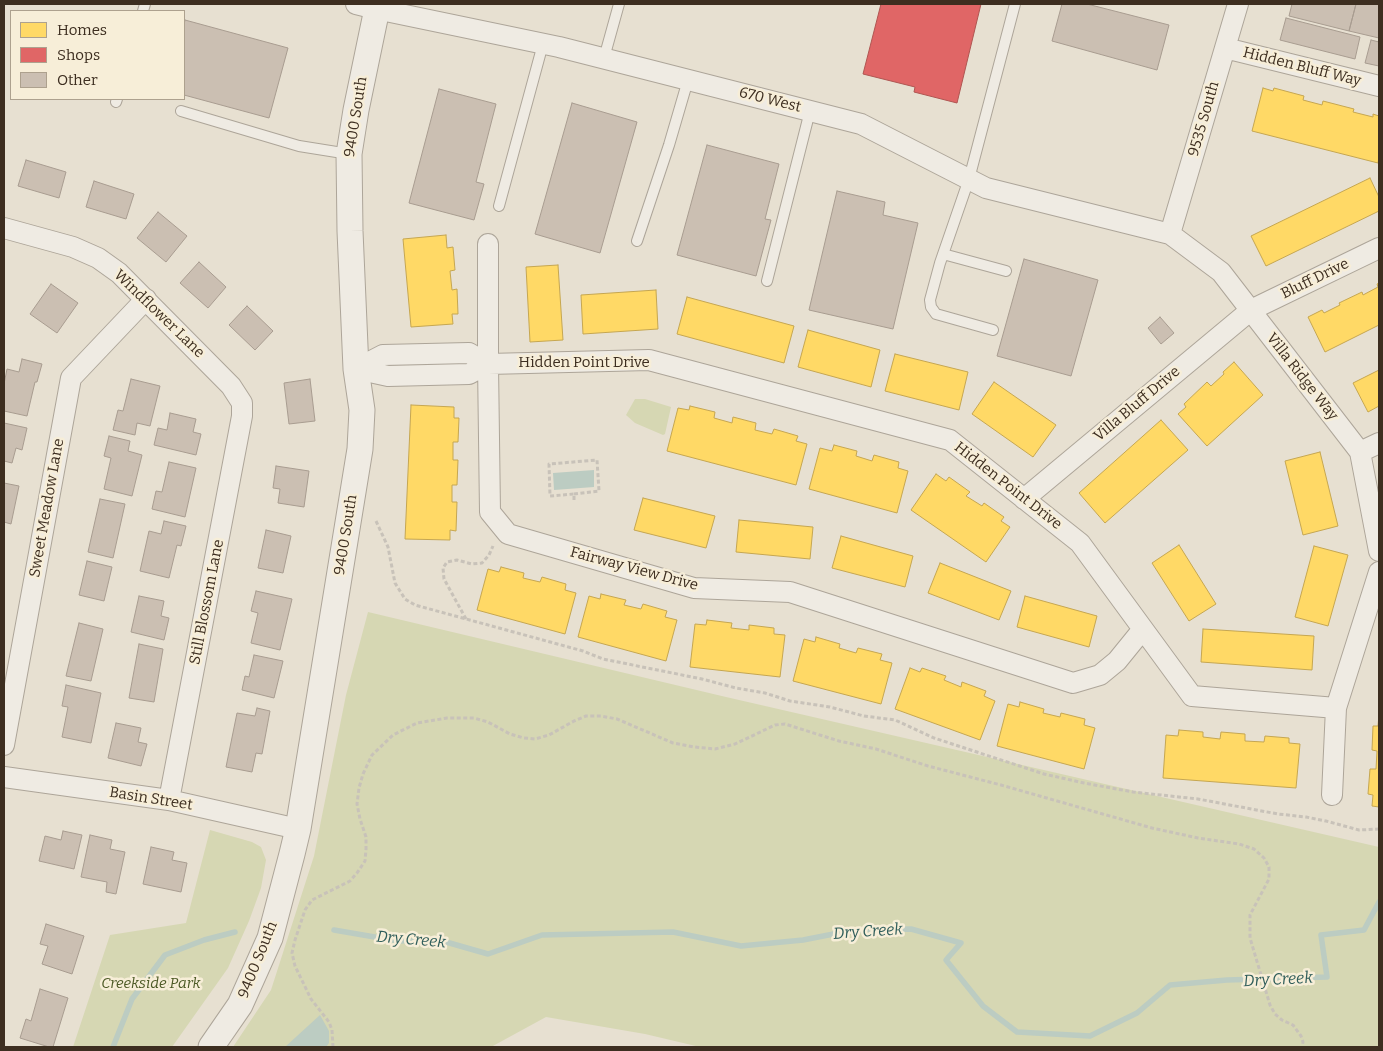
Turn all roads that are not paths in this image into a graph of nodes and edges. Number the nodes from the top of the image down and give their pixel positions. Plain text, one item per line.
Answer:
1 (618, 4) edge
2 (1015, 4) edge
3 (1238, 4) edge
4 (370, 6) edge
5 (543, 44) junction
6 (1225, 48) junction
7 (604, 58) junction
8 (688, 80) junction
9 (1379, 86) edge
10 (181, 111) dead end
11 (810, 111) junction
12 (349, 154) junction
13 (969, 179) junction
14 (499, 206) dead end
15 (4, 228) edge
16 (1170, 234) junction
17 (637, 241) dead end
18 (488, 244) dead end
19 (1379, 248) edge
20 (943, 254) junction
21 (1006, 272) dead end
22 (767, 281) dead end
23 (146, 299) junction
24 (1250, 310) junction
25 (992, 330) dead end
26 (488, 364) junction
27 (356, 369) junction
28 (242, 403) joint
29 (1379, 443) edge
30 (1360, 452) junction
31 (1024, 499) junction
32 (1379, 552) edge
33 (1379, 572) edge
34 (1143, 629) junction
35 (1336, 708) junction
36 (4, 745) edge
37 (4, 777) edge
38 (1332, 795) dead end
39 (169, 800) junction
40 (298, 829) junction
41 (211, 1047) edge

1 - 7 lane
2 - 13 lane
3 - 6 street, 9535 South
4 - 5 street, 670 West
4 - 12 street, 9400 South
5 - 7 street, 670 West
5 - 14 lane
6 - 9 street, Hidden Bluff Way
6 - 16 street, 9535 South
7 - 8 street, 670 West
8 - 11 street, 670 West
8 - 17 lane
10 - 12 lane
11 - 13 street, 670 West
11 - 22 lane
12 - 27 street, 9400 South
13 - 16 street, 670 West
13 - 20 lane
15 - 23 street, Windflower Lane
16 - 24 street, Villa Ridge Way
18 - 26 street, Fairway View Drive
19 - 24 street, Bluff Drive
20 - 21 lane
20 - 25 lane
23 - 28 street, Windflower Lane
23 - 36 street, Sweet Meadow Lane
24 - 30 street, Villa Ridge Way
24 - 31 street, Villa Bluff Drive
26 - 27 street, Hidden Point Drive
26 - 31 street, Hidden Point Drive
26 - 34 street, Fairway View Drive
27 - 40 street, 9400 South
28 - 39 street, Still Blossom Lane
29 - 30 street
30 - 32 street, Villa Ridge Way
31 - 34 street, Hidden Point Drive
33 - 35 street
34 - 35 street, Hidden Point Drive
35 - 38 street
37 - 39 street, Basin Street
39 - 40 street, Basin Street
40 - 41 street, 9400 South

